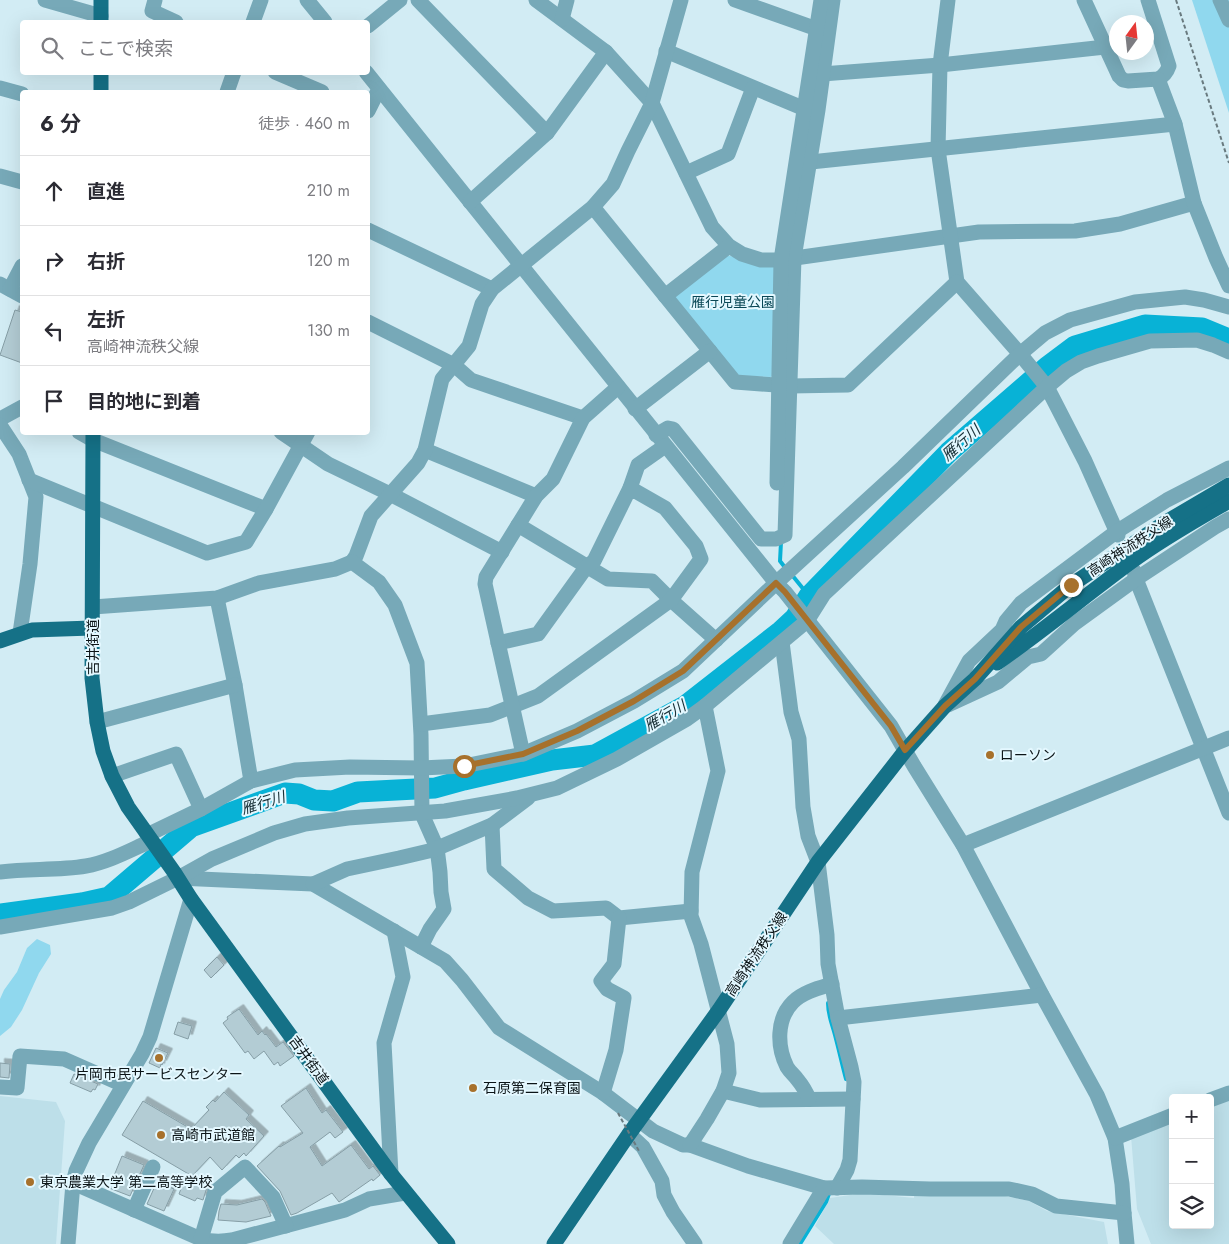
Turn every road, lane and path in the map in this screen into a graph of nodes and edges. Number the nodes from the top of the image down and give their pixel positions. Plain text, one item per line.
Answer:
1 (45, 0) edge
2 (101, 0) edge
3 (155, 0) edge
4 (261, 0) edge
5 (307, 0) edge
6 (400, 0) edge
7 (418, 0) edge
8 (536, 0) edge
9 (567, 0) edge
10 (681, 0) edge
11 (735, 0) edge
12 (822, 0) edge
13 (833, 0) edge
14 (948, 0) edge
15 (1084, 0) edge
16 (1148, 0) edge
17 (1176, 0) edge
18 (1220, 0) edge
19 (101, 19) edge
20 (562, 19) junction
21 (172, 20) edge
22 (253, 20) edge
23 (323, 20) edge
24 (1229, 20) edge
25 (370, 24) edge
26 (823, 30) junction
27 (1105, 48) junction
28 (666, 51) junction
29 (606, 52) junction
30 (940, 65) junction
31 (816, 73) junction
32 (101, 75) edge
33 (233, 75) edge
34 (283, 75) edge
35 (368, 75) edge
36 (1158, 79) junction
37 (0, 88) edge
38 (753, 88) junction
39 (379, 89) junction
40 (101, 90) edge
41 (228, 90) edge
42 (317, 90) edge
43 (20, 93) edge
44 (652, 103) junction
45 (370, 107) edge
46 (811, 109) junction
47 (1174, 124) junction
48 (547, 133) junction
49 (938, 149) junction
50 (803, 163) junction
51 (1229, 164) edge
52 (686, 173) junction
53 (0, 176) edge
54 (20, 181) edge
55 (470, 202) junction
56 (1194, 203) junction
57 (592, 207) junction
58 (370, 231) edge
59 (951, 235) junction
60 (729, 246) junction
61 (787, 259) junction
62 (521, 264) junction
63 (20, 270) edge
64 (956, 282) junction
65 (1229, 286) edge
66 (492, 289) junction
67 (11, 290) edge
68 (665, 296) junction
69 (1229, 307) edge
70 (370, 323) edge
71 (710, 352) junction
72 (1229, 352) edge
73 (1020, 354) junction
74 (454, 365) junction
75 (784, 385) junction
76 (618, 387) junction
77 (1047, 387) junction
78 (20, 408) edge
79 (635, 409) junction
80 (583, 418) junction
81 (0, 420) edge
82 (0, 426) edge
83 (285, 435) edge
84 (306, 435) edge
85 (93, 436) edge
86 (661, 440) junction
87 (0, 445) edge
88 (300, 446) junction
89 (425, 450) junction
90 (24, 465) junction
91 (1229, 468) edge
92 (30, 480) junction
93 (1229, 485) edge
94 (630, 488) junction
95 (390, 494) junction
96 (536, 496) junction
97 (1229, 501) edge
98 (94, 506) junction
99 (266, 509) junction
100 (1229, 520) edge
101 (518, 524) junction
102 (1117, 534) junction
103 (502, 552) junction
104 (352, 562) junction
105 (587, 566) junction
106 (1135, 575) junction
107 (776, 583) junction
108 (217, 598) junction
109 (672, 600) junction
110 (93, 607) junction
111 (807, 621) junction
112 (92, 628) junction
113 (20, 633) junction
114 (716, 640) junction
115 (0, 641) edge
116 (782, 642) junction
117 (498, 643) junction
118 (975, 679) junction
119 (234, 685) junction
120 (705, 706) junction
121 (945, 706) junction
122 (512, 707) junction
123 (97, 722) junction
124 (421, 724) junction
125 (1229, 738) edge
126 (1202, 748) junction
127 (905, 750) junction
128 (523, 754) junction
129 (421, 768) junction
130 (112, 776) junction
131 (251, 781) junction
132 (533, 794) junction
133 (201, 809) junction
134 (1229, 813) edge
135 (422, 814) junction
136 (492, 825) junction
137 (151, 840) junction
138 (963, 845) junction
139 (437, 848) junction
140 (818, 862) junction
141 (0, 872) edge
142 (176, 875) junction
143 (313, 884) junction
144 (191, 898) junction
145 (691, 911) junction
146 (619, 918) junction
147 (0, 927) edge
148 (394, 931) junction
149 (421, 947) junction
150 (832, 984) junction
151 (1042, 995) junction
152 (718, 1010) junction
153 (838, 1018) junction
154 (123, 1085) junction
155 (0, 1087) edge
156 (723, 1091) junction
157 (603, 1093) junction
158 (1229, 1093) edge
159 (809, 1099) junction
160 (853, 1099) junction
161 (1214, 1099) edge
162 (618, 1113) dead end
163 (1169, 1117) edge
164 (639, 1120) junction
165 (629, 1134) junction
166 (1115, 1138) junction
167 (690, 1145) junction
168 (639, 1151) dead end
169 (153, 1167) dead end
170 (391, 1174) junction
171 (73, 1183) junction
172 (830, 1188) junction
173 (406, 1193) junction
174 (134, 1210) junction
175 (1124, 1213) junction
176 (286, 1226) junction
177 (201, 1239) junction
178 (68, 1244) edge
179 (448, 1244) edge
180 (554, 1244) edge
181 (695, 1244) edge
182 (790, 1244) edge
183 (1127, 1244) edge

1 - 19 street
2 - 19 main road
3 - 21 street
4 - 22 street
5 - 23 street
6 - 25 street
7 - 48 street
8 - 20 street
9 - 20 street
10 - 28 street
11 - 26 street
12 - 26 street
13 - 26 street
14 - 30 street
15 - 27 street
16 - 36 street
17 - 51 path
18 - 24 street
20 - 29 street
26 - 31 street
27 - 30 street
27 - 36 street
28 - 38 street
28 - 44 street
29 - 44 street
29 - 48 street
30 - 31 street
30 - 49 street
31 - 46 street
32 - 40 main road
33 - 41 street
34 - 42 street
35 - 39 street
36 - 47 street
37 - 43 street
38 - 46 street
38 - 52 street
39 - 45 street
39 - 55 street
44 - 52 street
44 - 57 street
46 - 50 street
47 - 49 street
47 - 56 street
48 - 55 street
49 - 50 street
49 - 59 street
50 - 61 street
52 - 60 street
53 - 54 street
55 - 62 street
56 - 59 street
56 - 65 street
57 - 62 street
57 - 68 street
58 - 66 street
59 - 61 street
59 - 64 street
60 - 61 street
60 - 68 street
61 - 75 street
62 - 66 street
62 - 76 street
63 - 67 street
64 - 73 street
64 - 75 street
66 - 74 street
68 - 71 street
69 - 73 street
70 - 74 street
71 - 75 street
71 - 79 street
72 - 77 street
73 - 77 street
73 - 107 street
74 - 80 street
74 - 89 street
75 - 86 street
76 - 79 street
76 - 80 street
77 - 102 street
77 - 111 street
78 - 81 street
79 - 86 street
80 - 96 street
82 - 90 street
83 - 88 street
84 - 88 street
85 - 98 main road, 吉井街道
85 - 99 street
86 - 94 street
86 - 107 street
87 - 90 street
88 - 95 street
88 - 99 street
89 - 95 street
89 - 96 street
90 - 92 street
91 - 102 street
92 - 98 street
92 - 113 street
93 - 118 main road, 高崎神流秩父線
94 - 105 street
94 - 109 street
95 - 103 street
95 - 104 street
96 - 101 street
97 - 118 main road, 高崎神流秩父線
98 - 99 street
98 - 110 main road, 吉井街道
100 - 106 street
101 - 103 street
101 - 105 street
102 - 121 street
103 - 117 street
104 - 108 street
104 - 124 street
105 - 109 street
105 - 117 street
106 - 121 street
106 - 126 street
107 - 111 street
107 - 114 street
108 - 110 street
108 - 119 street
109 - 114 street
109 - 122 street
110 - 112 main road, 吉井街道
111 - 116 street
111 - 127 street
112 - 113 main road
112 - 123 main road, 吉井街道
113 - 115 main road
114 - 128 street
116 - 120 street
116 - 140 street
117 - 122 street
118 - 121 main road, 高崎神流秩父線
119 - 123 street
119 - 131 street
120 - 132 street
120 - 145 street
121 - 127 main road, 高崎神流秩父線
122 - 124 street
122 - 128 street
123 - 130 main road, 吉井街道
124 - 129 street
125 - 126 street
126 - 134 street
126 - 138 street
127 - 138 street
127 - 140 main road, 高崎神流秩父線
128 - 129 street
129 - 131 street
129 - 135 street
130 - 133 street
130 - 137 main road, 吉井街道
131 - 133 street
132 - 135 street
132 - 136 street
133 - 137 street
135 - 139 street
135 - 142 street
136 - 139 street
136 - 146 street
137 - 141 street
137 - 142 main road
138 - 151 street
139 - 143 street
139 - 149 street
140 - 150 street
140 - 152 main road, 高崎神流秩父線
142 - 143 street
142 - 144 main road, 吉井街道
142 - 147 street
143 - 148 street
144 - 154 street
144 - 170 main road, 吉井街道
145 - 146 street
145 - 152 street
146 - 157 street
148 - 149 street
148 - 170 street
149 - 157 street
150 - 153 street
150 - 159 street
151 - 153 street
151 - 166 street
152 - 156 street
152 - 164 main road, 高崎神流秩父線
153 - 160 street
154 - 155 street
154 - 171 street
156 - 159 street
156 - 167 street
157 - 164 street
158 - 161 street
159 - 160 street
160 - 172 street
162 - 168 path, bridge
163 - 166 street
164 - 165 main road, 高崎神流秩父線
164 - 167 street
165 - 180 main road, 高崎神流秩父線
165 - 181 street
166 - 175 street
167 - 172 street
169 - 174 street
170 - 173 main road, 吉井街道
171 - 174 street
171 - 178 street
172 - 175 street
172 - 182 street
173 - 176 street
173 - 179 main road, 吉井街道
174 - 177 street
175 - 183 street
176 - 177 street
176 - 177 street

